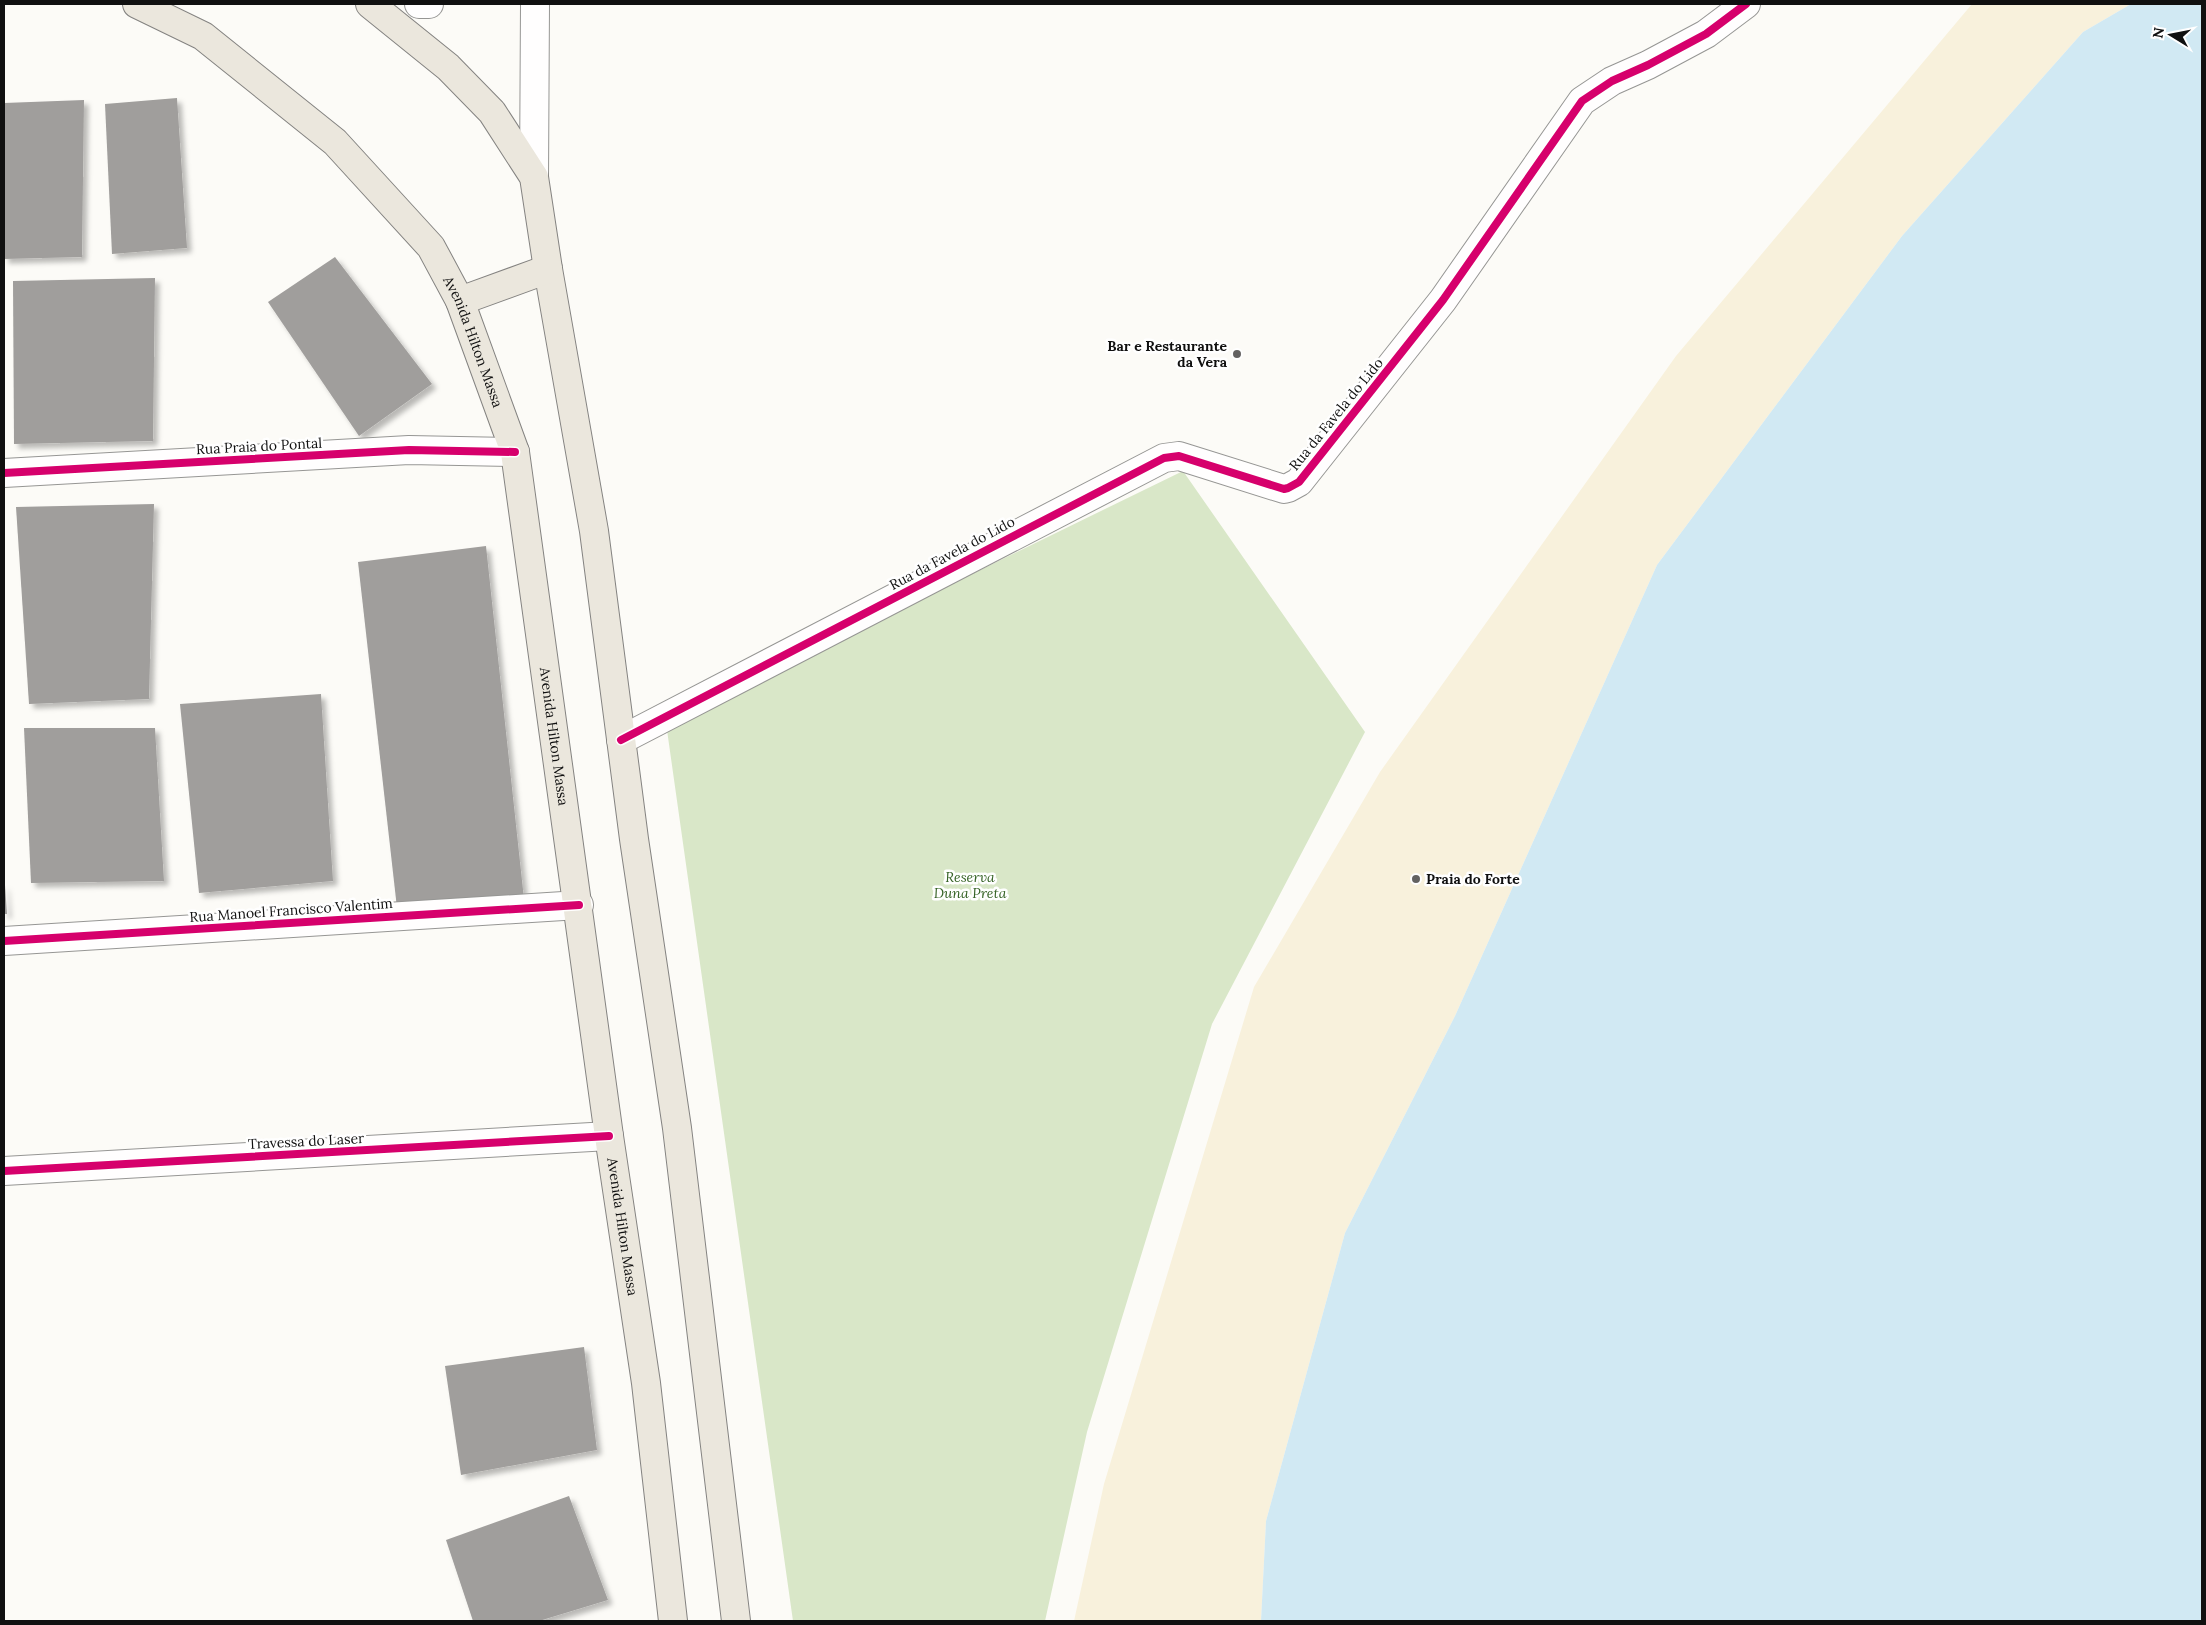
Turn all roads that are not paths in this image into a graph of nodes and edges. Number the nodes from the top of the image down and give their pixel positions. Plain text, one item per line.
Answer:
1 (137, 4) edge
2 (370, 4) edge
3 (420, 4) edge
4 (429, 4) edge
5 (536, 4) edge
6 (1746, 4) edge
7 (534, 177) junction
8 (548, 269) junction
9 (460, 301) junction
10 (515, 452) junction
11 (4, 473) edge
12 (621, 740) junction
13 (579, 905) junction
14 (4, 941) edge
15 (610, 1136) junction
16 (4, 1172) edge
17 (673, 1621) edge
18 (736, 1621) edge

1 - 9 main road, Avenida Hilton Massa
2 - 7 main road
3 - 4 street
5 - 7 street
6 - 12 street, Rua da Favela do Lido
7 - 8 main road
8 - 9 main road
8 - 12 main road
9 - 10 main road, Avenida Hilton Massa
10 - 11 street, Rua Praia do Pontal
10 - 13 main road, Avenida Hilton Massa
12 - 18 main road
13 - 14 street, Rua Manoel Francisco Valentim
13 - 15 main road, Avenida Hilton Massa
15 - 16 street, Travessa do Laser
15 - 17 main road, Avenida Hilton Massa

